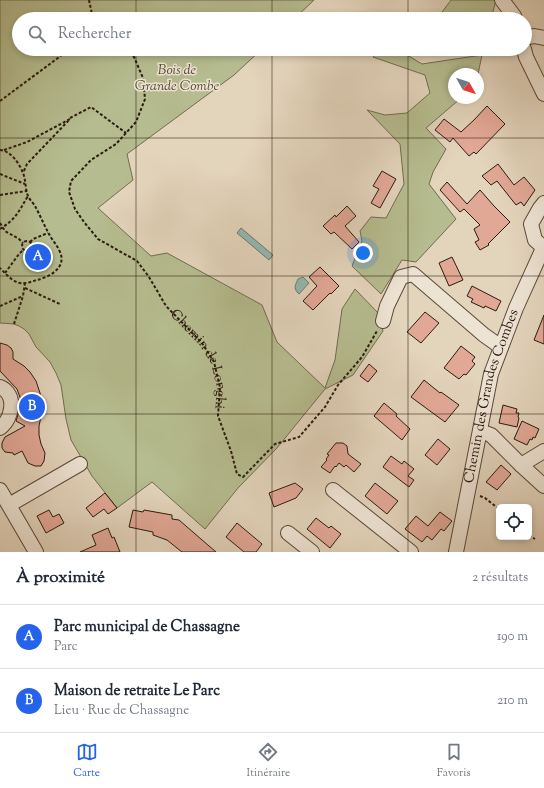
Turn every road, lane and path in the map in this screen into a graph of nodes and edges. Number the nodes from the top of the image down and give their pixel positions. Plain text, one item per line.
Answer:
1 (89, 0) edge
2 (502, 0) edge
3 (92, 12) edge
4 (511, 12) edge
5 (532, 36) edge
6 (544, 38) edge
7 (61, 56) edge
8 (133, 56) edge
9 (526, 56) edge
10 (544, 94) edge
11 (0, 101) edge
12 (70, 119) junction
13 (126, 133) junction
14 (2, 150) edge
15 (23, 173) junction
16 (0, 174) edge
17 (26, 185) junction
18 (27, 191) junction
19 (0, 195) edge
20 (28, 196) junction
21 (544, 203) edge
22 (0, 223) edge
23 (1, 228) edge
24 (48, 233) junction
25 (30, 242) junction
26 (23, 243) junction
27 (544, 247) edge
28 (24, 250) junction
29 (0, 268) edge
30 (5, 273) junction
31 (25, 283) junction
32 (25, 288) junction
33 (23, 296) junction
34 (60, 304) dead end
35 (0, 306) edge
36 (383, 321) joint
37 (14, 324) dead end
38 (501, 347) junction
39 (0, 387) edge
40 (0, 428) edge
41 (480, 431) junction
42 (544, 451) edge
43 (80, 464) dead end
44 (521, 466) junction
45 (544, 486) edge
46 (0, 490) edge
47 (333, 490) dead end
48 (468, 490) junction
49 (9, 505) junction
50 (496, 507) edge
51 (288, 533) dead end
52 (532, 538) edge
53 (535, 540) dead end
54 (36, 552) edge
55 (312, 552) edge
56 (411, 552) edge
57 (456, 552) edge

1 - 3 path
2 - 4 street
5 - 6 street
7 - 11 path
8 - 13 path, Chemin de Longhi
9 - 10 street
12 - 13 path
12 - 14 path
12 - 15 path
13 - 36 path, Chemin de Longhi
14 - 15 path
15 - 17 path
16 - 17 path
17 - 18 path
18 - 19 path
18 - 20 path
20 - 23 path
20 - 24 path
21 - 27 street
22 - 23 path
23 - 26 path
24 - 25 path
24 - 31 path
25 - 26 path
25 - 28 path
26 - 28 path
27 - 38 street, Chemin des Grandes Combes
28 - 30 path
29 - 30 path
30 - 31 path
31 - 32 path
32 - 33 path
32 - 34 path
33 - 35 path
33 - 37 path
36 - 38 street
38 - 41 street, Chemin des Grandes Combes
39 - 40 street
41 - 44 street
41 - 48 street, Chemin des Grandes Combes
42 - 44 street
43 - 49 street
44 - 45 street
46 - 49 street
47 - 56 street
48 - 50 path
48 - 57 street, Chemin des Grandes Combes
49 - 54 street
51 - 55 street
52 - 53 path

